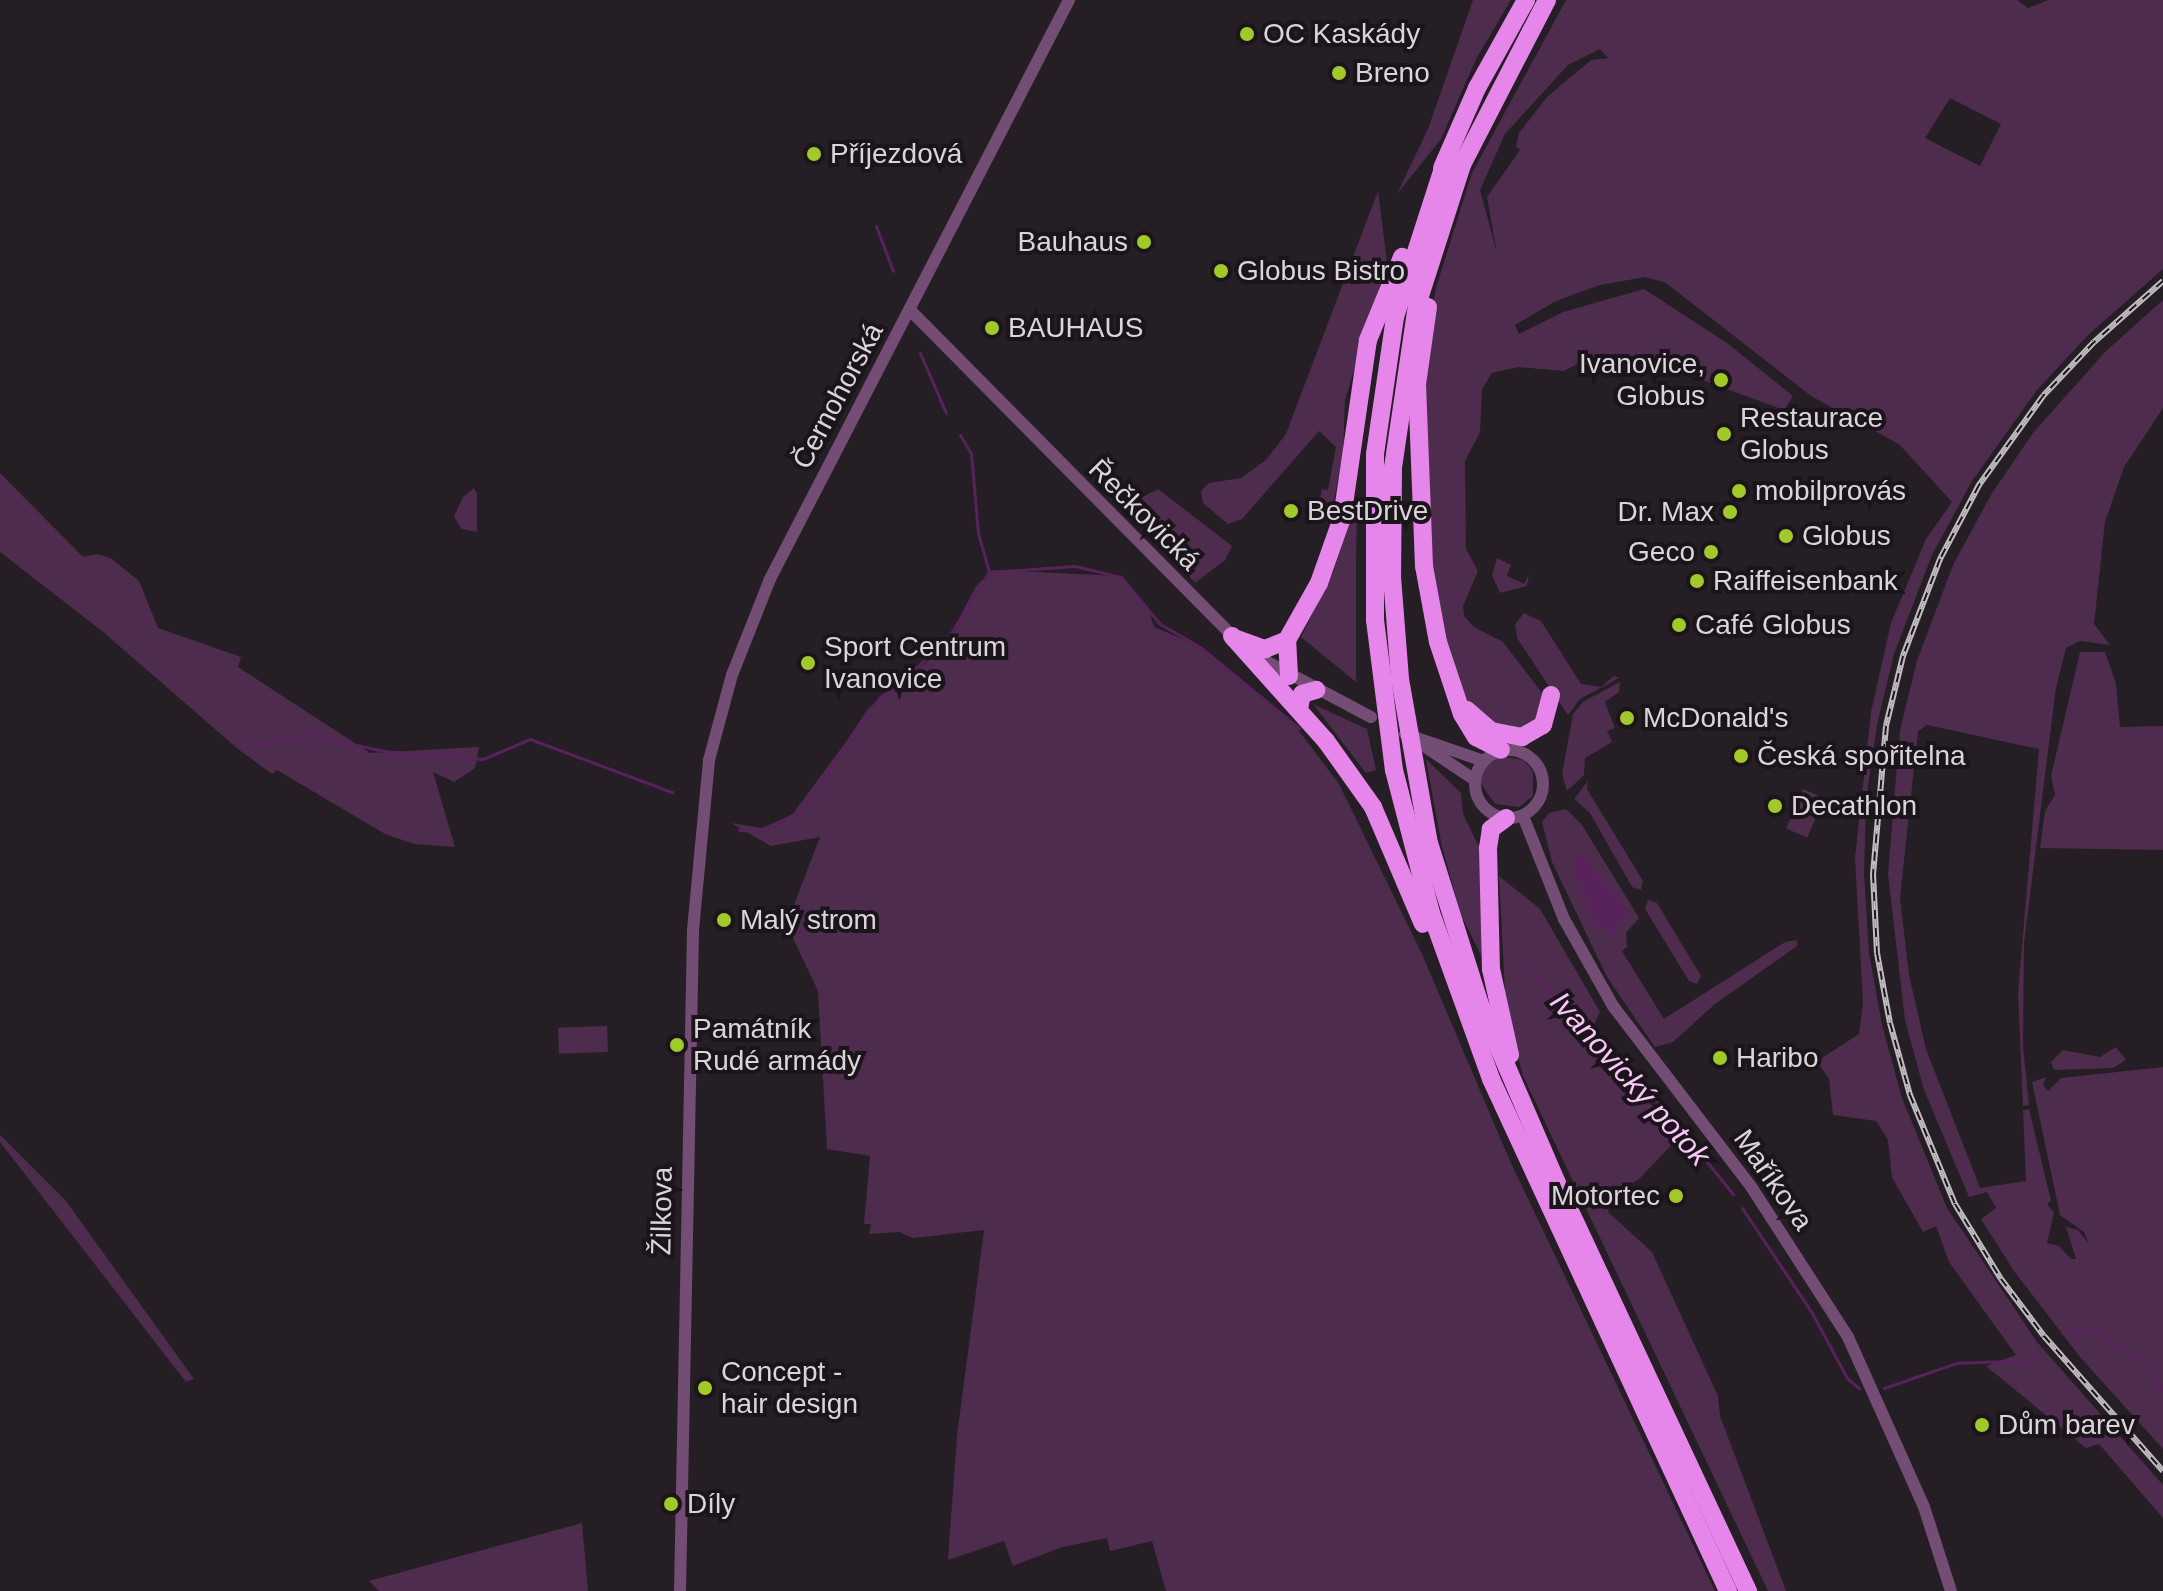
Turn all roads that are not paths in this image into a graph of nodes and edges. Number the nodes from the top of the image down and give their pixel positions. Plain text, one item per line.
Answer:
1 (1069, 0) edge
2 (1526, 0) edge
3 (1547, 0) edge
4 (1446, 159) junction
5 (1432, 250) junction
6 (910, 310) junction
7 (1232, 636) junction
8 (1287, 640) junction
9 (1443, 660) junction
10 (1289, 676) junction
11 (1316, 690) junction
12 (1551, 695) dead end
13 (1299, 709) junction
14 (1371, 717) dead end
15 (1501, 750) junction
16 (1481, 760) junction
17 (1472, 778) junction
18 (1514, 817) junction
19 (699, 832) joint
20 (1453, 983) junction
21 (1521, 1104) junction
22 (680, 1591) edge
23 (1728, 1591) edge
24 (1748, 1591) edge
25 (1951, 1591) edge

1 - 6 street, Černohorská
2 - 4 highway
3 - 5 highway
4 - 8 highway
4 - 20 highway
5 - 9 highway
5 - 21 highway
6 - 7 street, Řečkovická
6 - 19 street, Černohorská
7 - 8 highway
7 - 10 street, Řečkovická
7 - 13 highway
8 - 10 highway
9 - 12 highway
9 - 15 highway
10 - 11 street, Řečkovická
11 - 13 highway
11 - 14 street, Řečkovická
13 - 20 highway
15 - 16 street
15 - 18 street
16 - 17 street
16 - 17 street
17 - 18 street
18 - 21 highway
18 - 25 street, Maříkova
19 - 22 street, Žilkova
20 - 23 highway
21 - 24 highway

